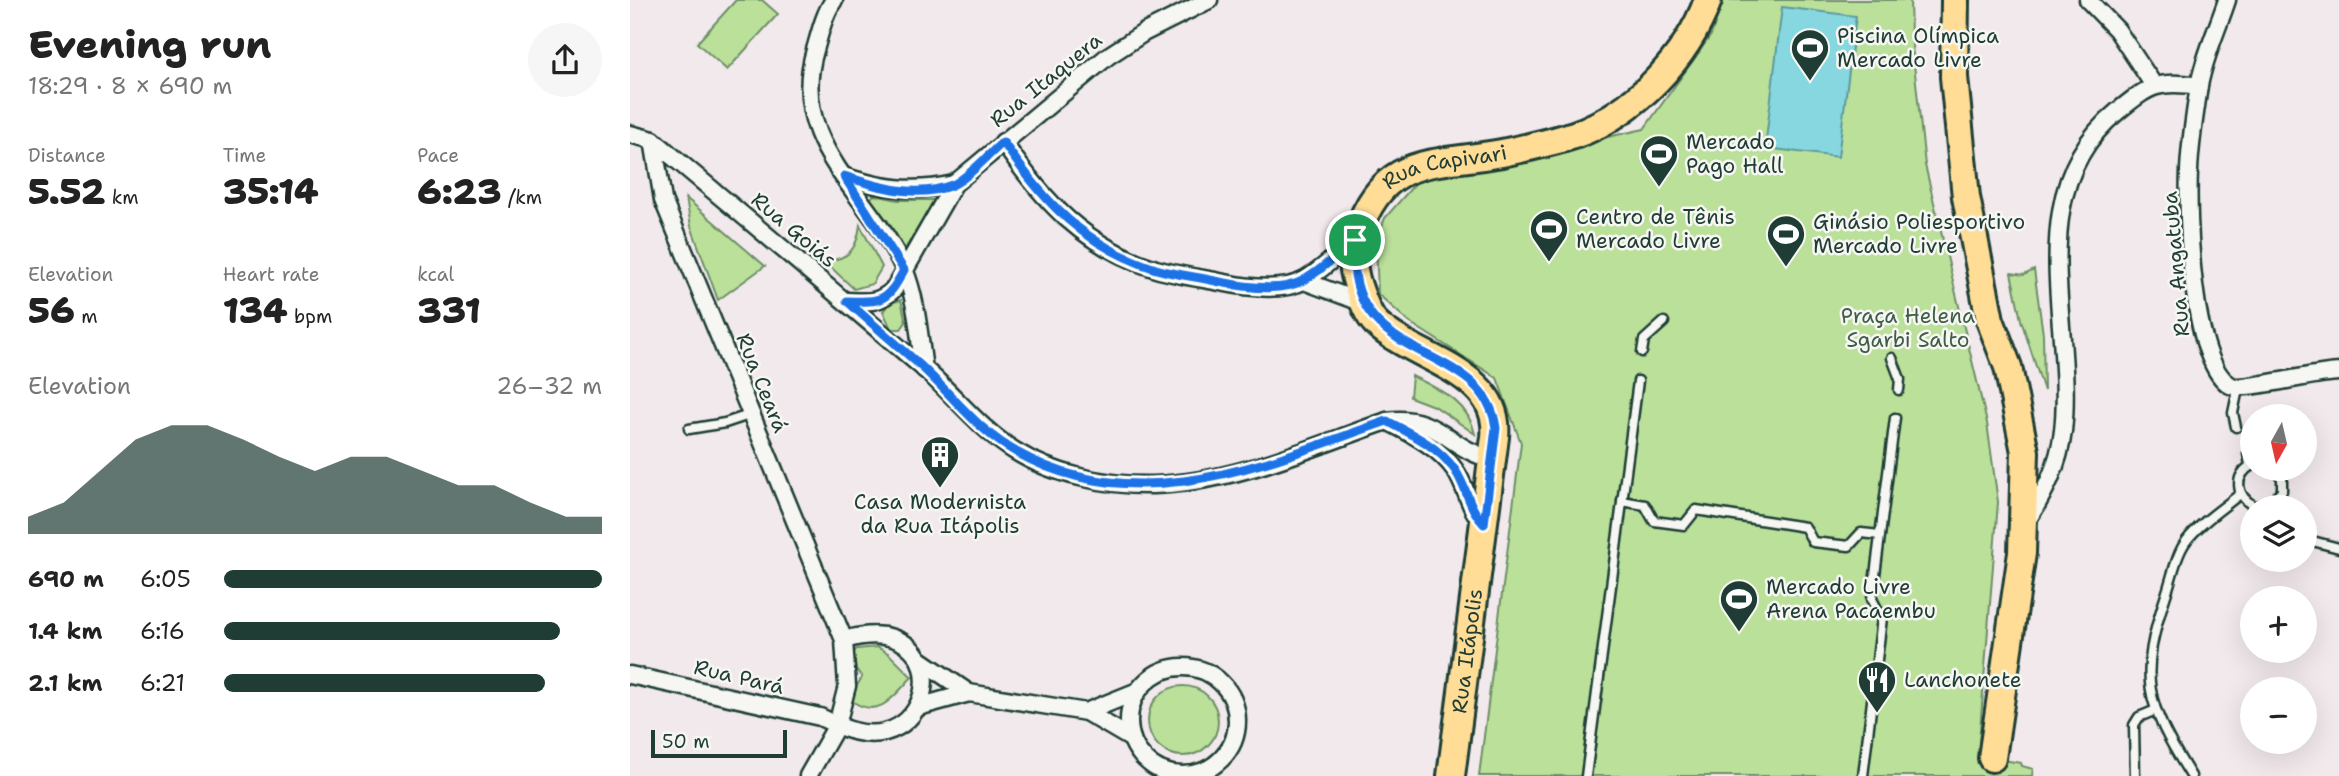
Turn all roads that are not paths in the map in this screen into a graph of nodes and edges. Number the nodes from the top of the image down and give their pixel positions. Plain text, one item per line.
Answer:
1 (834, 0) edge
2 (1209, 0) edge
3 (1709, 0) edge
4 (1935, 0) edge
5 (1955, 0) edge
6 (2088, 0) edge
7 (2228, 0) edge
8 (1954, 77) junction
9 (2153, 84) junction
10 (2199, 86) junction
11 (630, 134) edge
12 (653, 140) junction
13 (1003, 142) junction
14 (844, 176) junction
15 (954, 184) junction
16 (1355, 240) junction
17 (904, 270) junction
18 (1304, 281) junction
19 (847, 301) junction
20 (1363, 303) junction
21 (1664, 322) dead end
22 (918, 323) junction
23 (892, 343) junction
24 (1642, 352) dead end
25 (1892, 358) dead end
26 (924, 369) junction
27 (2339, 372) edge
28 (1638, 381) dead end
29 (2238, 389) junction
30 (1899, 390) dead end
31 (752, 414) junction
32 (1895, 418) dead end
33 (1387, 421) junction
34 (2236, 427) dead end
35 (689, 429) dead end
36 (1492, 459) junction
37 (2240, 478) edge
38 (2240, 494) joint
39 (1622, 501) junction
40 (1484, 524) junction
41 (2022, 529) junction
42 (1880, 534) junction
43 (2317, 542) edge
44 (2339, 548) edge
45 (844, 640) junction
46 (919, 659) junction
47 (630, 675) edge
48 (1138, 691) junction
49 (969, 694) junction
50 (918, 707) junction
51 (2156, 710) junction
52 (1086, 712) junction
53 (837, 725) junction
54 (1132, 739) junction
55 (1992, 758) dead end
56 (1202, 774) edge
57 (808, 776) edge
58 (1451, 776) edge
59 (1586, 776) edge
60 (1863, 776) edge
61 (2135, 776) edge
62 (2191, 776) edge

1 - 14 street
2 - 13 street, Rua Itaquera
3 - 16 main road, Rua Capivari
4 - 8 main road
5 - 8 main road
6 - 9 street
7 - 10 street, Rua Angatuba
8 - 41 main road
9 - 10 street
9 - 41 street
10 - 29 street, Rua Angatuba
11 - 12 street, Rua Goiás
12 - 19 street, Rua Goiás
12 - 31 street, Rua Ceará
13 - 15 street, Rua Itaquera
13 - 18 street
14 - 15 street
14 - 17 street
15 - 17 street, Rua Itaquera
16 - 18 street
16 - 20 main road, Rua Capivari
17 - 19 street, Rua Itaquera
17 - 22 street
18 - 20 street
19 - 23 street, Rua Goiás
20 - 36 main road, Rua Capivari
21 - 24 lane
22 - 23 street
22 - 26 street
23 - 26 street, Rua Goiás
25 - 30 lane
26 - 33 street
27 - 29 street
28 - 39 lane
29 - 34 lane
31 - 35 lane
31 - 45 street, Rua Ceará
32 - 42 lane
33 - 36 street
33 - 40 street
36 - 40 main road, Rua Itápolis
37 - 38 lane
38 - 51 lane
39 - 42 lane
39 - 59 lane
40 - 58 main road, Rua Itápolis
41 - 55 main road
42 - 60 lane
43 - 44 lane
45 - 46 street
45 - 53 street
46 - 49 street
46 - 50 street
47 - 53 street, Rua Pará
48 - 52 street
48 - 54 street
48 - 56 street
49 - 50 street
49 - 52 street
50 - 53 street
51 - 61 lane
51 - 62 lane
52 - 54 street
53 - 57 street
54 - 56 street

